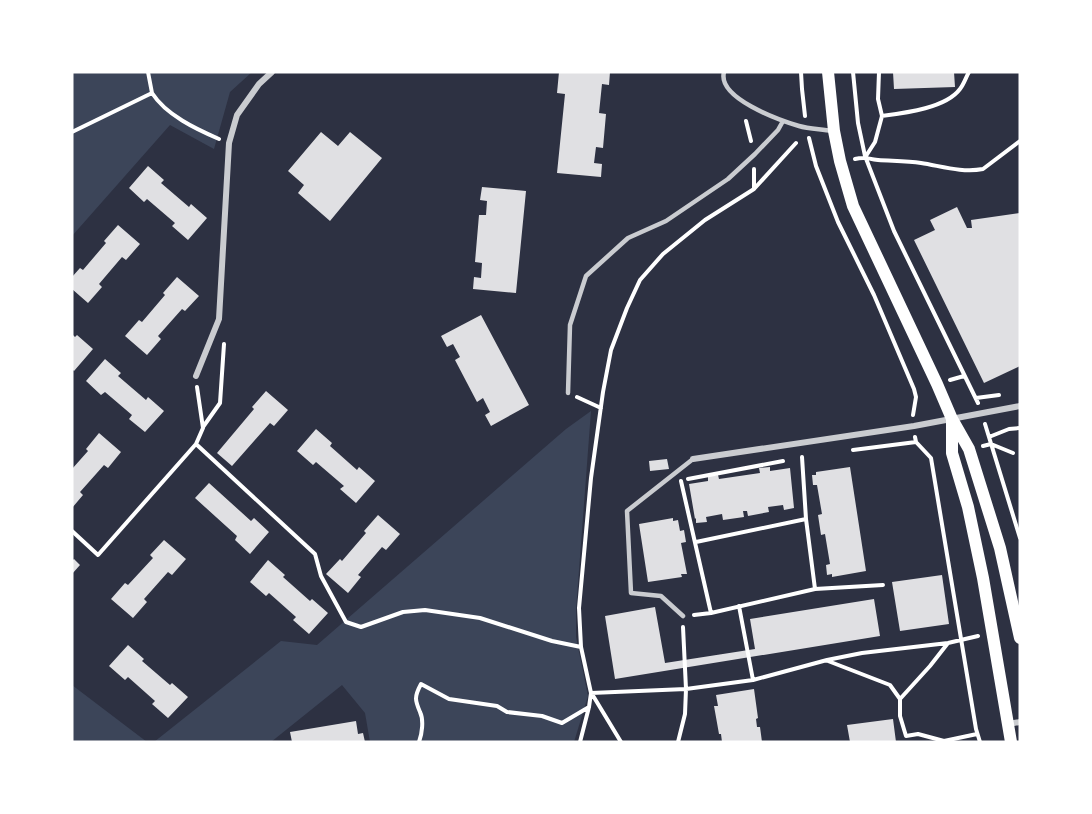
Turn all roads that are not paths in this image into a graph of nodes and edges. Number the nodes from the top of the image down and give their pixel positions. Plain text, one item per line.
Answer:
1 (272, 72) edge
2 (724, 72) edge
3 (828, 72) edge
4 (783, 121) junction
5 (834, 131) junction
6 (195, 376) road end
7 (568, 393) road end
8 (1020, 406) edge
9 (952, 419) junction
10 (693, 459) joint
11 (683, 616) road end
12 (1020, 638) edge
13 (1014, 723) edge
14 (1011, 742) edge

1 - 6 street
2 - 4 lane
3 - 5 main road
4 - 5 lane
4 - 7 lane
5 - 9 main road
8 - 9 street
9 - 10 street
9 - 12 main road
9 - 13 main road
10 - 11 lane
13 - 14 main road

